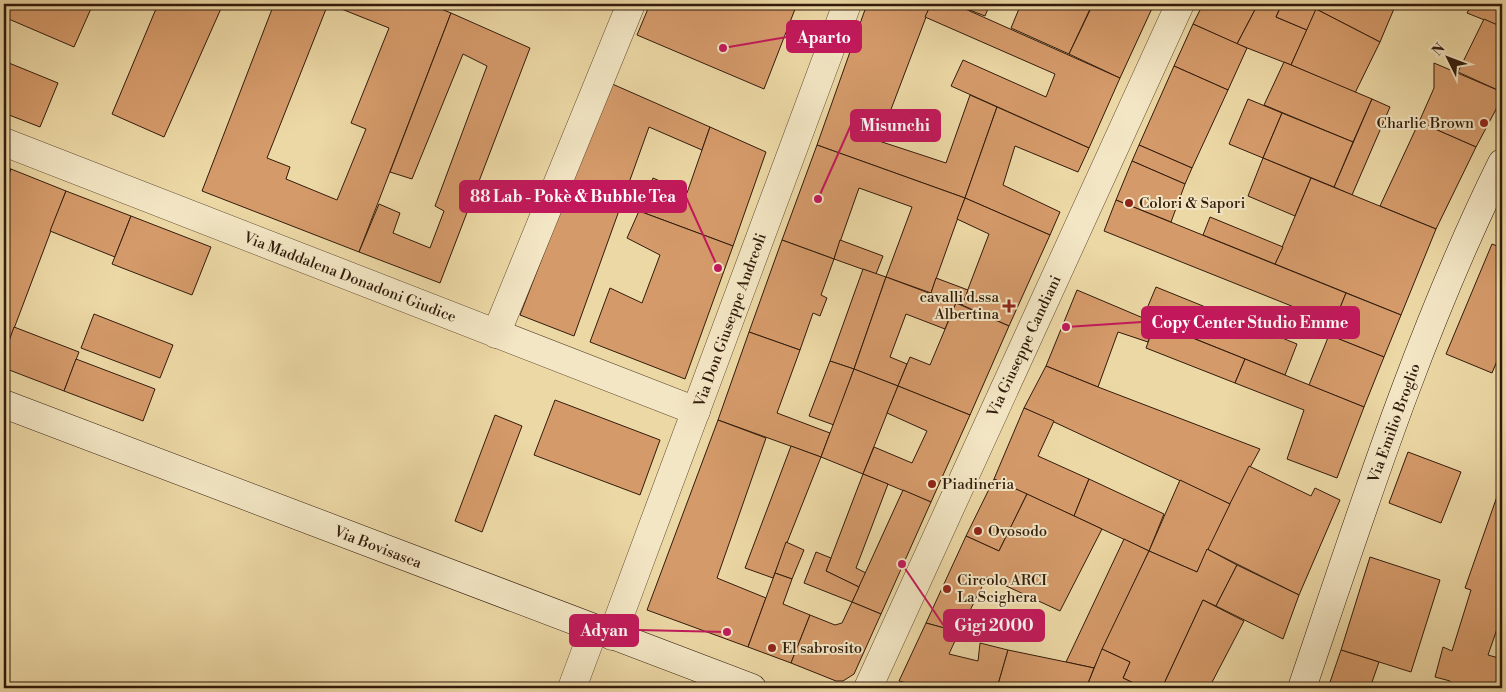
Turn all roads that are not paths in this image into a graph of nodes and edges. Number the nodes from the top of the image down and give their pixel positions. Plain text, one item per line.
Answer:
1 (631, 4) edge
2 (847, 4) edge
3 (1180, 4) edge
4 (4, 142) edge
5 (1502, 163) edge
6 (496, 334) junction
7 (4, 404) edge
8 (696, 411) junction
9 (603, 633) junction
10 (572, 688) edge
11 (752, 688) edge
12 (868, 688) edge
13 (1302, 688) edge

1 - 6 street
2 - 8 street, Via Don Giuseppe Andreoli
3 - 12 street, Via Giuseppe Candiani
4 - 6 street, Via Maddalena Donadoni Giudice
5 - 13 street, Via Emilio Broglio
6 - 8 street, Via Maddalena Donadoni Giudice
7 - 9 street, Via Bovisasca
8 - 9 street, Via Don Giuseppe Andreoli
9 - 10 street, Via Don Giuseppe Andreoli
9 - 11 street, Via Bovisasca

